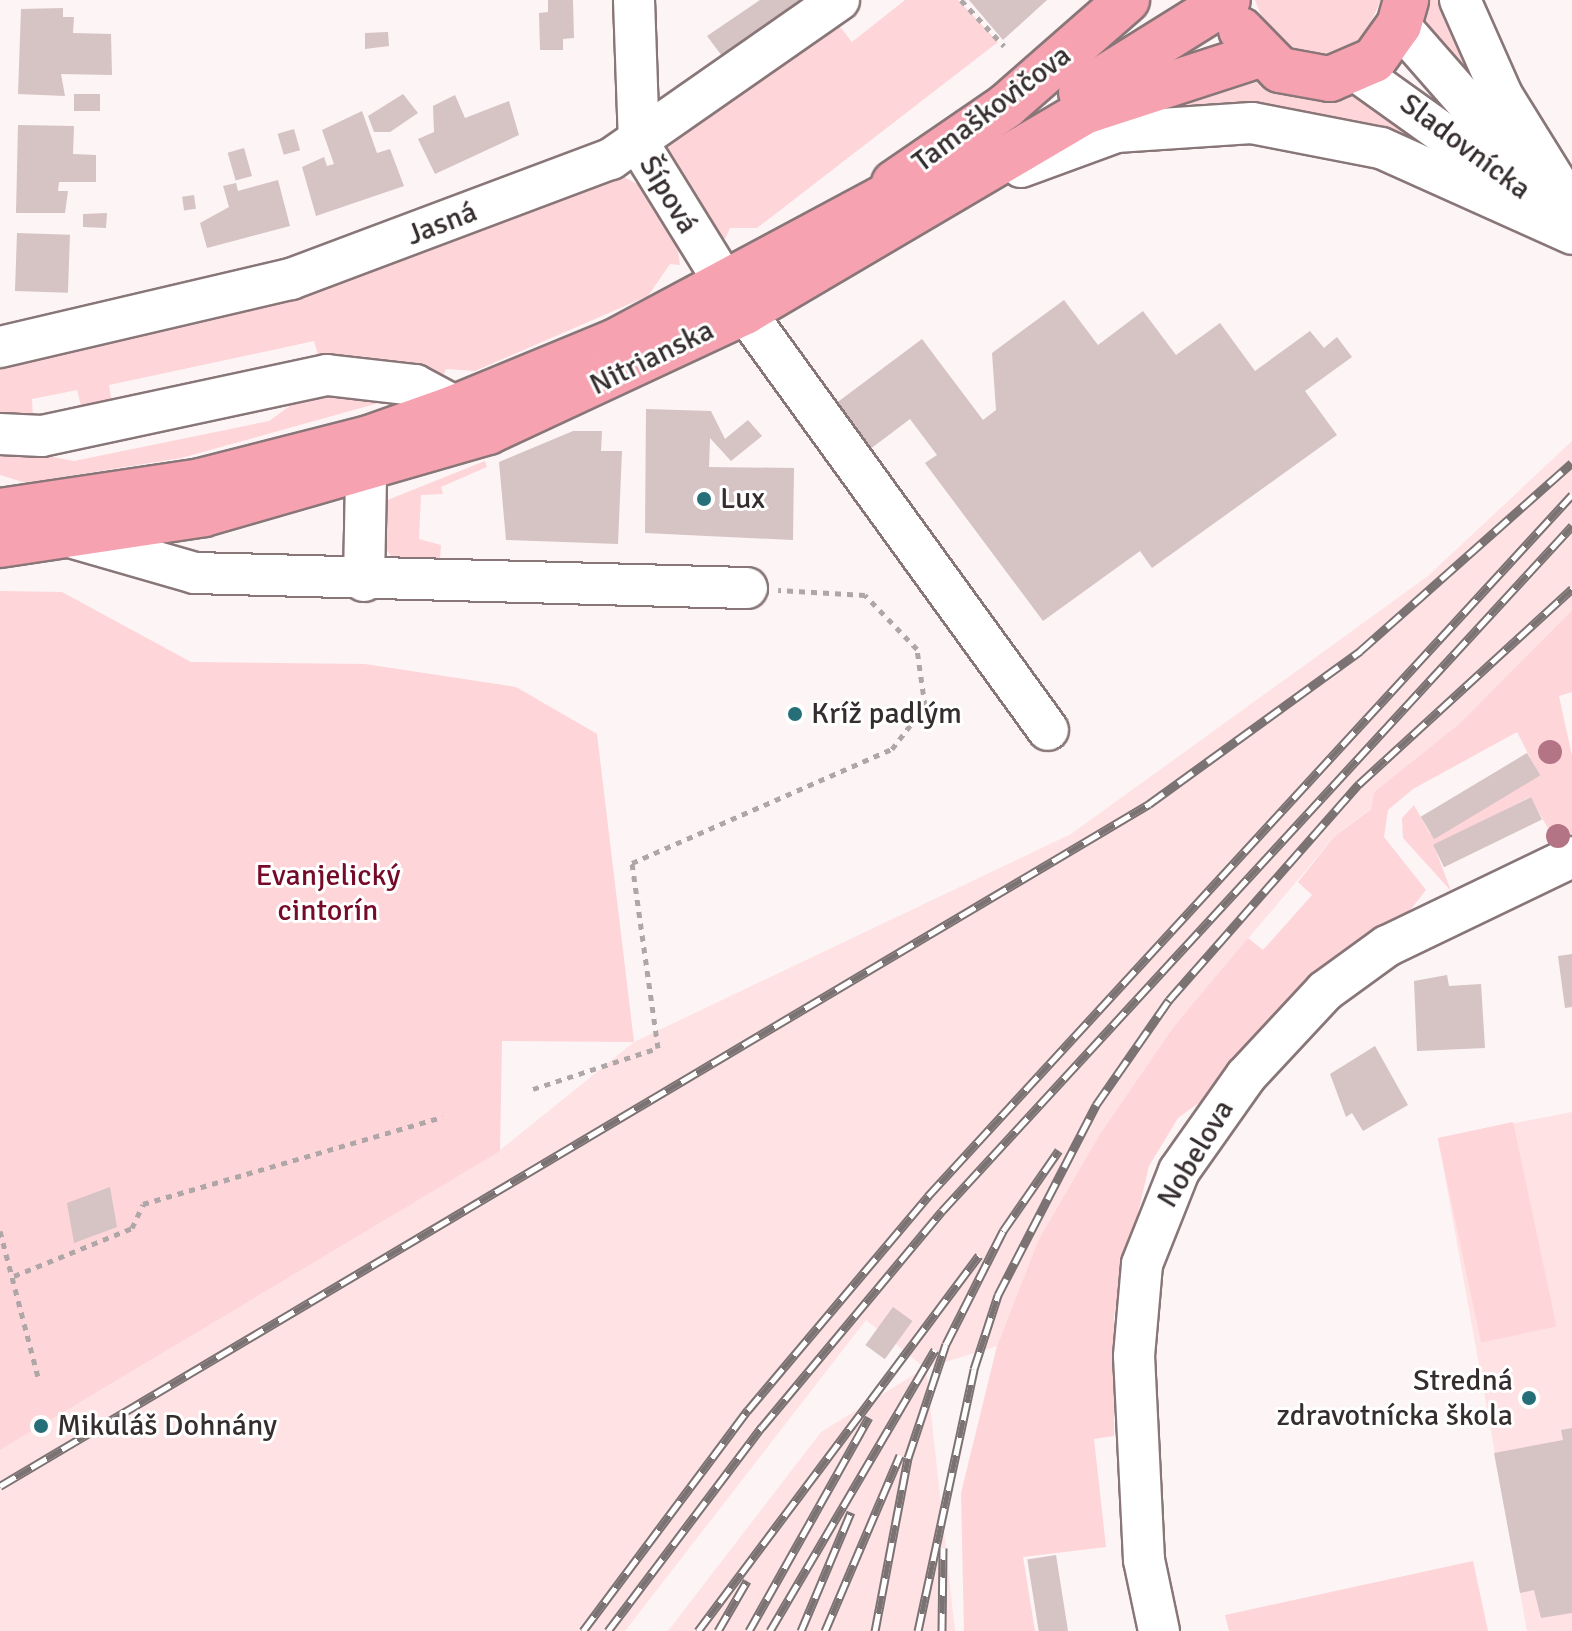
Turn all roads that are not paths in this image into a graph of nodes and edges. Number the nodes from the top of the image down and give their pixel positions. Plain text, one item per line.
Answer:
1 (634, 0) edge
2 (839, 0) edge
3 (1127, 0) edge
4 (1230, 0) edge
5 (1460, 0) edge
6 (1402, 13) edge
7 (1259, 55) junction
8 (1356, 71) junction
9 (639, 144) junction
10 (1572, 208) edge
11 (852, 212) junction
12 (908, 217) junction
13 (1572, 220) edge
14 (1572, 231) edge
15 (736, 298) junction
16 (0, 347) edge
17 (456, 407) junction
18 (0, 434) edge
19 (366, 473) junction
20 (0, 511) edge
21 (70, 537) junction
22 (0, 545) edge
23 (364, 581) junction
24 (747, 588) road end
25 (1048, 730) dead end
26 (1572, 857) edge
27 (1159, 1631) edge

1 - 9 street, Šípová
2 - 9 street, Jasná
3 - 11 main road, Tamaškovičova
4 - 7 main road
4 - 11 main road, Nitrianska
5 - 10 street
6 - 8 main road
6 - 13 street, Sladovnícka
7 - 8 main road
7 - 12 main road, Nitrianska
8 - 14 street, Sladovnícka
9 - 15 street, Šípová
9 - 16 street, Jasná
11 - 15 main road, Nitrianska
12 - 14 street
12 - 15 main road, Nitrianska
15 - 17 main road, Nitrianska
15 - 19 main road, Nitrianska
15 - 25 street, Šípová
17 - 18 street
17 - 20 main road, Nitrianska
19 - 21 main road, Nitrianska
19 - 23 street
21 - 22 main road, Nitrianska
21 - 23 street
23 - 24 street
26 - 27 street, Nobelova

